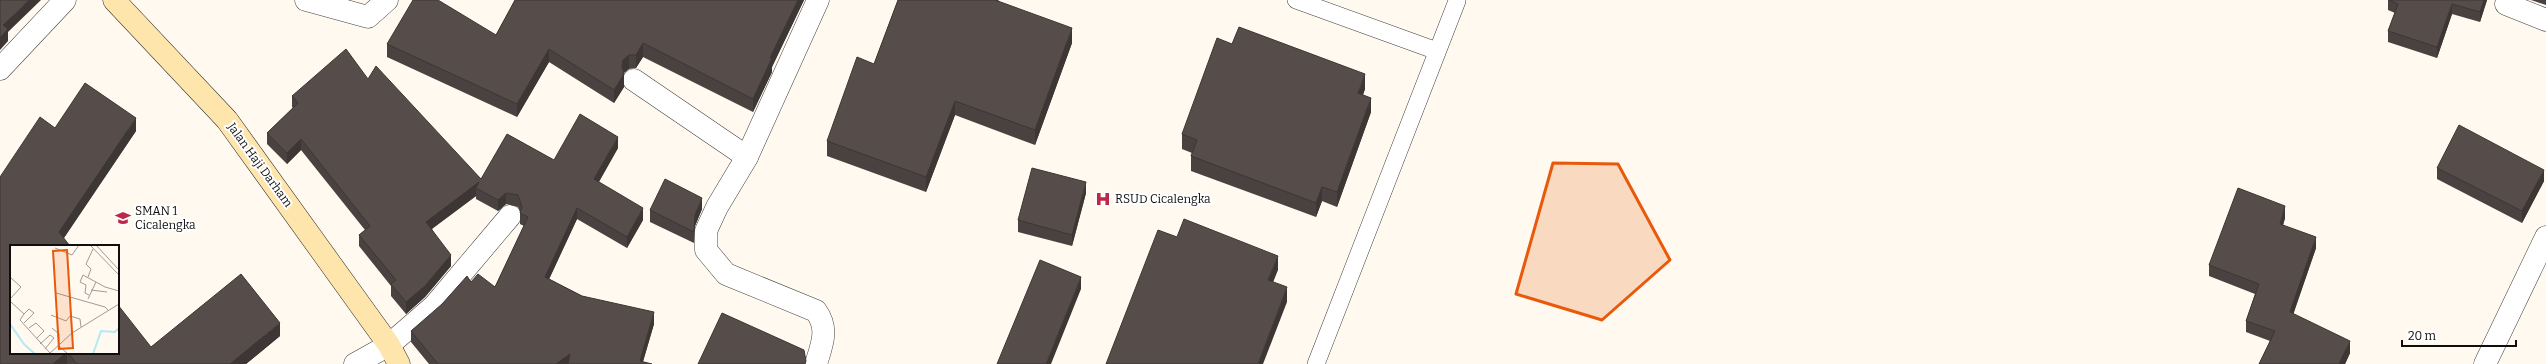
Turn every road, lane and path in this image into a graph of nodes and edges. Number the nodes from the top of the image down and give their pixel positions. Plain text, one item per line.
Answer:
1 (65, 0) edge
2 (116, 0) edge
3 (306, 0) edge
4 (387, 0) edge
5 (818, 0) edge
6 (1296, 0) edge
7 (1457, 1) edge
8 (2506, 4) dead end
9 (2546, 20) edge
10 (1437, 52) junction
11 (0, 69) edge
12 (634, 80) dead end
13 (746, 157) junction
14 (510, 216) dead end
15 (2546, 237) edge
16 (389, 345) junction
17 (355, 364) edge
18 (399, 364) edge
19 (816, 364) edge
20 (1316, 364) edge
21 (2485, 364) edge

1 - 11 street
2 - 16 street, Jalan Haji Darham
3 - 4 street
5 - 13 street
6 - 10 lane
7 - 10 lane
8 - 9 street
10 - 20 lane
12 - 13 street
13 - 19 street
14 - 16 street
15 - 21 street
16 - 17 street
16 - 18 street, Jalan Haji Darham

